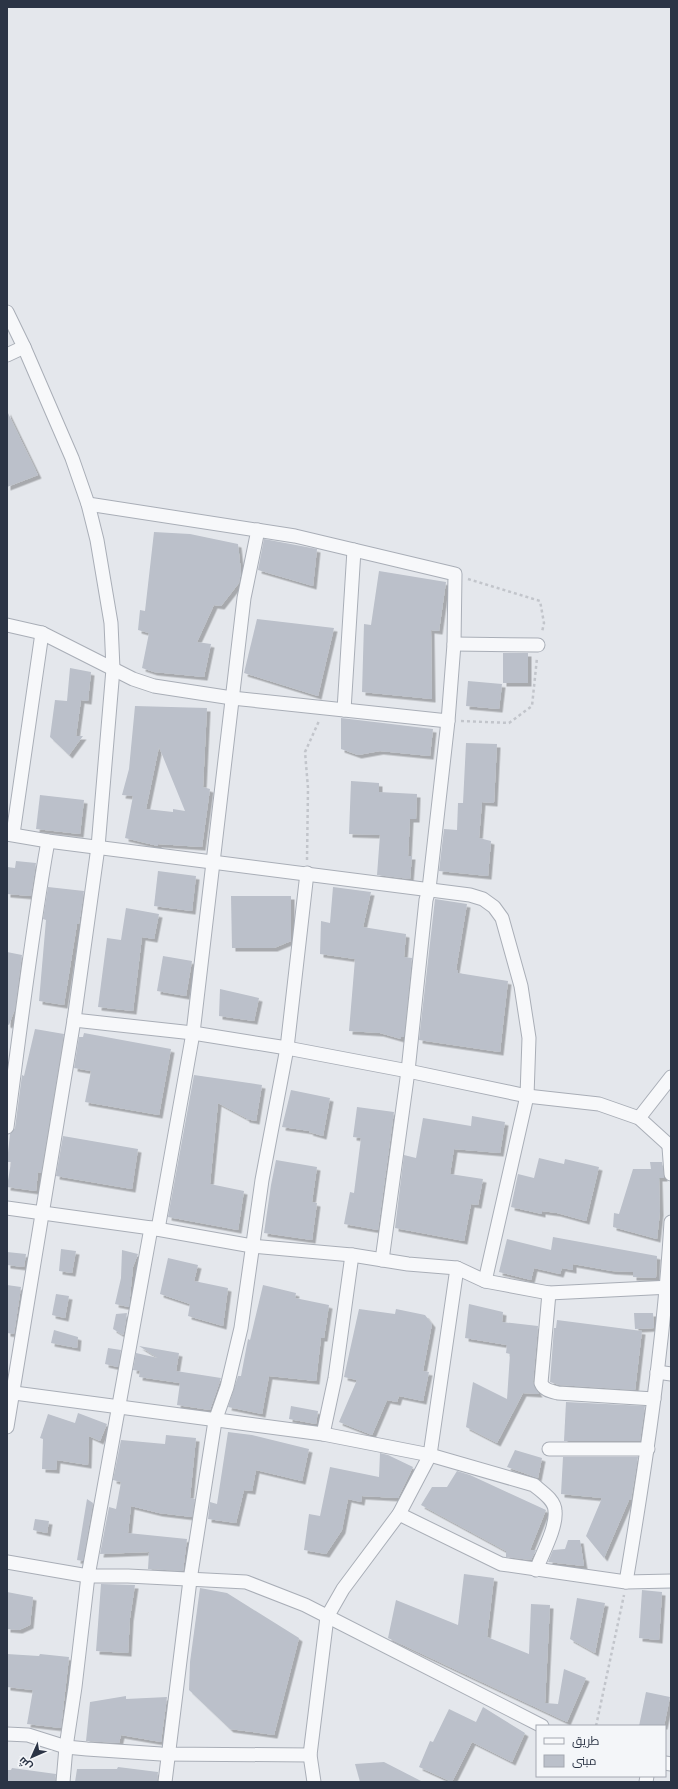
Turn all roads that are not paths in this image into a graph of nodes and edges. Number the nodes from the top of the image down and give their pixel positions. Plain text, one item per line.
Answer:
1 (7, 312) edge
2 (24, 347) junction
3 (7, 355) edge
4 (88, 504) junction
5 (258, 530) junction
6 (354, 550) junction
7 (7, 625) edge
8 (42, 633) junction
9 (454, 644) junction
10 (538, 645) road end
11 (113, 669) junction
12 (232, 698) junction
13 (344, 710) junction
14 (448, 721) junction
15 (10, 834) edge
16 (48, 841) junction
17 (98, 847) junction
18 (214, 861) junction
19 (307, 873) junction
20 (429, 889) junction
21 (74, 1020) junction
22 (193, 1033) junction
23 (287, 1048) junction
24 (408, 1071) junction
25 (671, 1077) edge
26 (528, 1096) junction
27 (639, 1118) junction
28 (7, 1127) edge
29 (670, 1147) edge
30 (671, 1174) edge
31 (7, 1208) edge
32 (42, 1214) junction
33 (671, 1222) edge
34 (155, 1229) junction
35 (252, 1246) junction
36 (352, 1255) junction
37 (382, 1260) junction
38 (457, 1268) junction
39 (485, 1281) junction
40 (669, 1287) edge
41 (549, 1293) junction
42 (658, 1372) junction
43 (671, 1374) edge
44 (10, 1392) edge
45 (654, 1399) junction
46 (119, 1407) junction
47 (215, 1421) junction
48 (7, 1427) edge
49 (323, 1434) junction
50 (549, 1449) dead end
51 (648, 1449) junction
52 (430, 1455) junction
53 (399, 1514) junction
54 (7, 1562) edge
55 (536, 1570) junction
56 (88, 1576) junction
57 (190, 1580) junction
58 (671, 1581) edge
59 (626, 1582) junction
60 (327, 1617) junction
61 (540, 1725) edge
62 (7, 1734) edge
63 (66, 1747) junction
64 (168, 1754) junction
65 (310, 1755) junction
66 (63, 1782) edge
67 (165, 1782) edge
68 (314, 1782) edge

1 - 2 street
2 - 3 street
2 - 4 street
4 - 5 street
4 - 11 street
5 - 6 street
5 - 12 street
6 - 9 street
6 - 13 street
7 - 8 street
8 - 11 street
8 - 15 street
9 - 10 street
9 - 14 street
11 - 12 street
11 - 17 street
12 - 13 street
12 - 18 street
13 - 14 street
14 - 20 street
15 - 16 street
16 - 17 street
16 - 28 street
17 - 18 street
17 - 21 street
18 - 19 street
18 - 22 street
19 - 20 street
19 - 23 street
20 - 24 street
20 - 26 street
21 - 22 street
21 - 32 street
22 - 23 street
22 - 34 street
23 - 24 street
23 - 35 street
24 - 26 street
24 - 37 street
25 - 27 street
26 - 27 street
26 - 39 street
27 - 29 street
29 - 30 street
31 - 32 street
32 - 34 street
32 - 44 street
33 - 40 street
34 - 35 street
34 - 46 street
35 - 36 street
35 - 47 street
36 - 37 street
36 - 49 street
37 - 38 street
38 - 39 street
38 - 52 street
39 - 41 street
40 - 41 street
40 - 42 street
41 - 45 street
42 - 43 street
42 - 45 street
44 - 46 street
44 - 48 street
45 - 51 street
46 - 47 street
46 - 56 street
47 - 49 street
47 - 57 street
49 - 52 street
50 - 51 street
51 - 59 street
52 - 53 street
52 - 55 street
53 - 55 street
53 - 60 street
54 - 56 street
55 - 59 street
56 - 57 street
56 - 63 street
57 - 60 street
57 - 64 street
58 - 59 street
60 - 61 street
60 - 65 street
62 - 63 street
63 - 64 street
63 - 66 street
64 - 65 street
64 - 67 street
65 - 68 street

